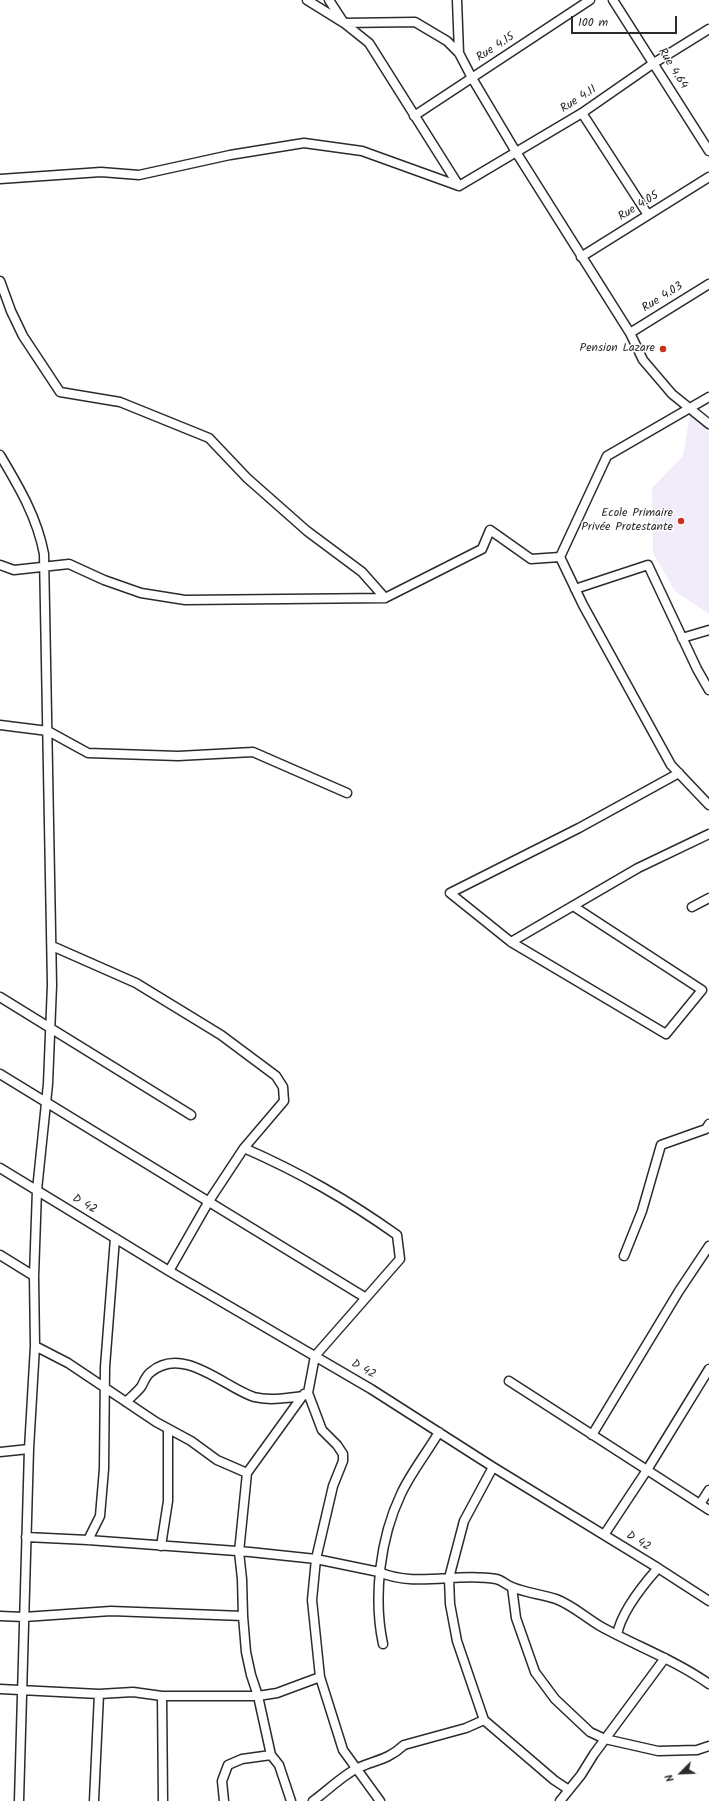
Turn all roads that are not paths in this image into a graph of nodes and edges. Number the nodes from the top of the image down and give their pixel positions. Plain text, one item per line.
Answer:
1 (307, 0) edge
2 (329, 0) edge
3 (457, 0) edge
4 (590, 0) edge
5 (613, 0) edge
6 (344, 23) junction
7 (709, 29) edge
8 (459, 53) junction
9 (654, 63) junction
10 (472, 78) junction
11 (582, 113) junction
12 (414, 116) junction
13 (709, 151) edge
14 (516, 152) junction
15 (709, 177) edge
16 (0, 179) edge
17 (459, 186) junction
18 (648, 215) junction
19 (581, 257) junction
20 (0, 281) edge
21 (709, 284) edge
22 (630, 333) junction
23 (709, 396) edge
24 (689, 408) junction
25 (709, 424) edge
26 (0, 455) edge
27 (560, 558) junction
28 (0, 565) edge
29 (44, 566) junction
30 (575, 589) junction
31 (385, 598) junction
32 (709, 630) edge
33 (682, 638) junction
34 (709, 690) edge
35 (0, 725) edge
36 (48, 731) junction
37 (679, 773) junction
38 (347, 793) dead end
39 (709, 805) edge
40 (709, 834) edge
41 (709, 898) edge
42 (573, 906) junction
43 (692, 907) dead end
44 (511, 942) junction
45 (52, 946) junction
46 (0, 997) edge
47 (50, 1027) junction
48 (0, 1074) edge
49 (46, 1102) junction
50 (191, 1115) dead end
51 (709, 1124) edge
52 (244, 1148) junction
53 (0, 1168) edge
54 (36, 1190) junction
55 (209, 1202) junction
56 (115, 1238) junction
57 (709, 1246) edge
58 (0, 1255) edge
59 (624, 1256) dead end
60 (170, 1271) junction
61 (34, 1276) junction
62 (366, 1298) junction
63 (35, 1346) junction
64 (315, 1356) junction
65 (709, 1369) edge
66 (509, 1381) dead end
67 (309, 1387) junction
68 (104, 1388) junction
69 (303, 1396) junction
70 (126, 1402) junction
71 (168, 1429) junction
72 (439, 1432) junction
73 (592, 1434) junction
74 (29, 1449) junction
75 (0, 1452) edge
76 (493, 1467) junction
77 (647, 1470) junction
78 (247, 1473) junction
79 (709, 1490) edge
80 (700, 1504) junction
81 (709, 1510) edge
82 (604, 1535) junction
83 (26, 1537) junction
84 (88, 1540) junction
85 (161, 1546) junction
86 (239, 1552) junction
87 (316, 1559) junction
88 (658, 1568) junction
89 (379, 1572) junction
90 (449, 1578) junction
91 (512, 1587) junction
92 (709, 1601) edge
93 (0, 1616) edge
94 (243, 1616) junction
95 (24, 1617) junction
96 (617, 1635) junction
97 (383, 1644) dead end
98 (665, 1658) junction
99 (320, 1677) junction
100 (709, 1684) edge
101 (0, 1689) edge
102 (21, 1691) junction
103 (99, 1694) junction
104 (162, 1696) junction
105 (258, 1696) junction
106 (484, 1720) junction
107 (605, 1739) junction
108 (709, 1746) edge
109 (271, 1755) junction
110 (357, 1768) junction
111 (569, 1790) junction
112 (19, 1801) edge
113 (94, 1801) edge
114 (163, 1801) edge
115 (224, 1801) edge
116 (291, 1801) edge
117 (313, 1801) edge
118 (380, 1801) edge
119 (560, 1801) edge

1 - 6 street
2 - 6 street
3 - 8 street
4 - 10 street, Rue 4.15
5 - 9 street, Rue 4.64
6 - 8 street
6 - 12 street
7 - 9 street, Rue 4.11
8 - 10 street
9 - 11 street, Rue 4.11
9 - 13 street, Rue 4.64
10 - 12 street, Rue 4.15
10 - 14 street
11 - 14 street, Rue 4.11
11 - 18 street
12 - 17 street
14 - 17 street, Rue 4.11
14 - 19 street
15 - 18 street, Rue 4.05
16 - 17 street
18 - 19 street, Rue 4.05
19 - 22 street
20 - 31 street
21 - 22 street, Rue 4.03
22 - 24 street
23 - 24 street
24 - 25 street
24 - 27 street
26 - 29 street
27 - 30 street
27 - 31 street
28 - 29 street
29 - 31 street
29 - 36 street
30 - 33 street
30 - 37 street
32 - 33 street
33 - 34 street
35 - 36 street
36 - 38 street
36 - 45 street
37 - 39 street
37 - 44 street
40 - 42 street
41 - 43 street
42 - 44 street
42 - 44 street
45 - 47 street
45 - 52 street
46 - 47 street
47 - 49 street
47 - 50 street
48 - 49 street
49 - 54 street
49 - 55 street
51 - 59 street
52 - 55 street
52 - 62 street
53 - 54 street, D 42 / D 42
54 - 56 street, D 42 / D 42
54 - 61 street
55 - 60 street
55 - 62 street
56 - 60 street, D 42 / D 42
56 - 68 street
57 - 73 street
58 - 61 street
60 - 64 street, D 42 / D 42
61 - 63 street
62 - 64 street
63 - 68 street
63 - 74 street
64 - 67 street
64 - 72 street, D 42 / D 42
65 - 77 street
66 - 73 street
67 - 69 street
67 - 87 street
68 - 70 street
68 - 84 street
69 - 70 street
69 - 78 street
70 - 71 street
71 - 78 street
71 - 85 street
72 - 76 street, D 42 / D 42
72 - 89 street
73 - 77 street
74 - 75 street
74 - 83 street
76 - 82 street, D 42 / D 42
76 - 90 street
77 - 80 street
77 - 82 street
78 - 86 street
79 - 80 street
80 - 81 street
82 - 88 street, D 42 / D 42
83 - 84 street
83 - 95 street
84 - 85 street
85 - 86 street
86 - 87 street
86 - 94 street
87 - 89 street
87 - 99 street
88 - 92 street, D 42 / D 42
88 - 96 street
89 - 90 street
89 - 97 street
90 - 91 street
90 - 106 street
91 - 96 street
91 - 107 street
93 - 95 street
94 - 95 street
94 - 105 street
95 - 102 street
96 - 98 street
98 - 100 street
98 - 107 street
99 - 105 street
99 - 110 street
101 - 102 street
102 - 103 street
102 - 112 street
103 - 104 street
103 - 113 street
104 - 105 street
104 - 114 street
105 - 109 street
106 - 110 street
106 - 111 street
107 - 108 street
107 - 111 street
109 - 115 street
109 - 116 street
110 - 117 street
110 - 118 street
111 - 119 street

